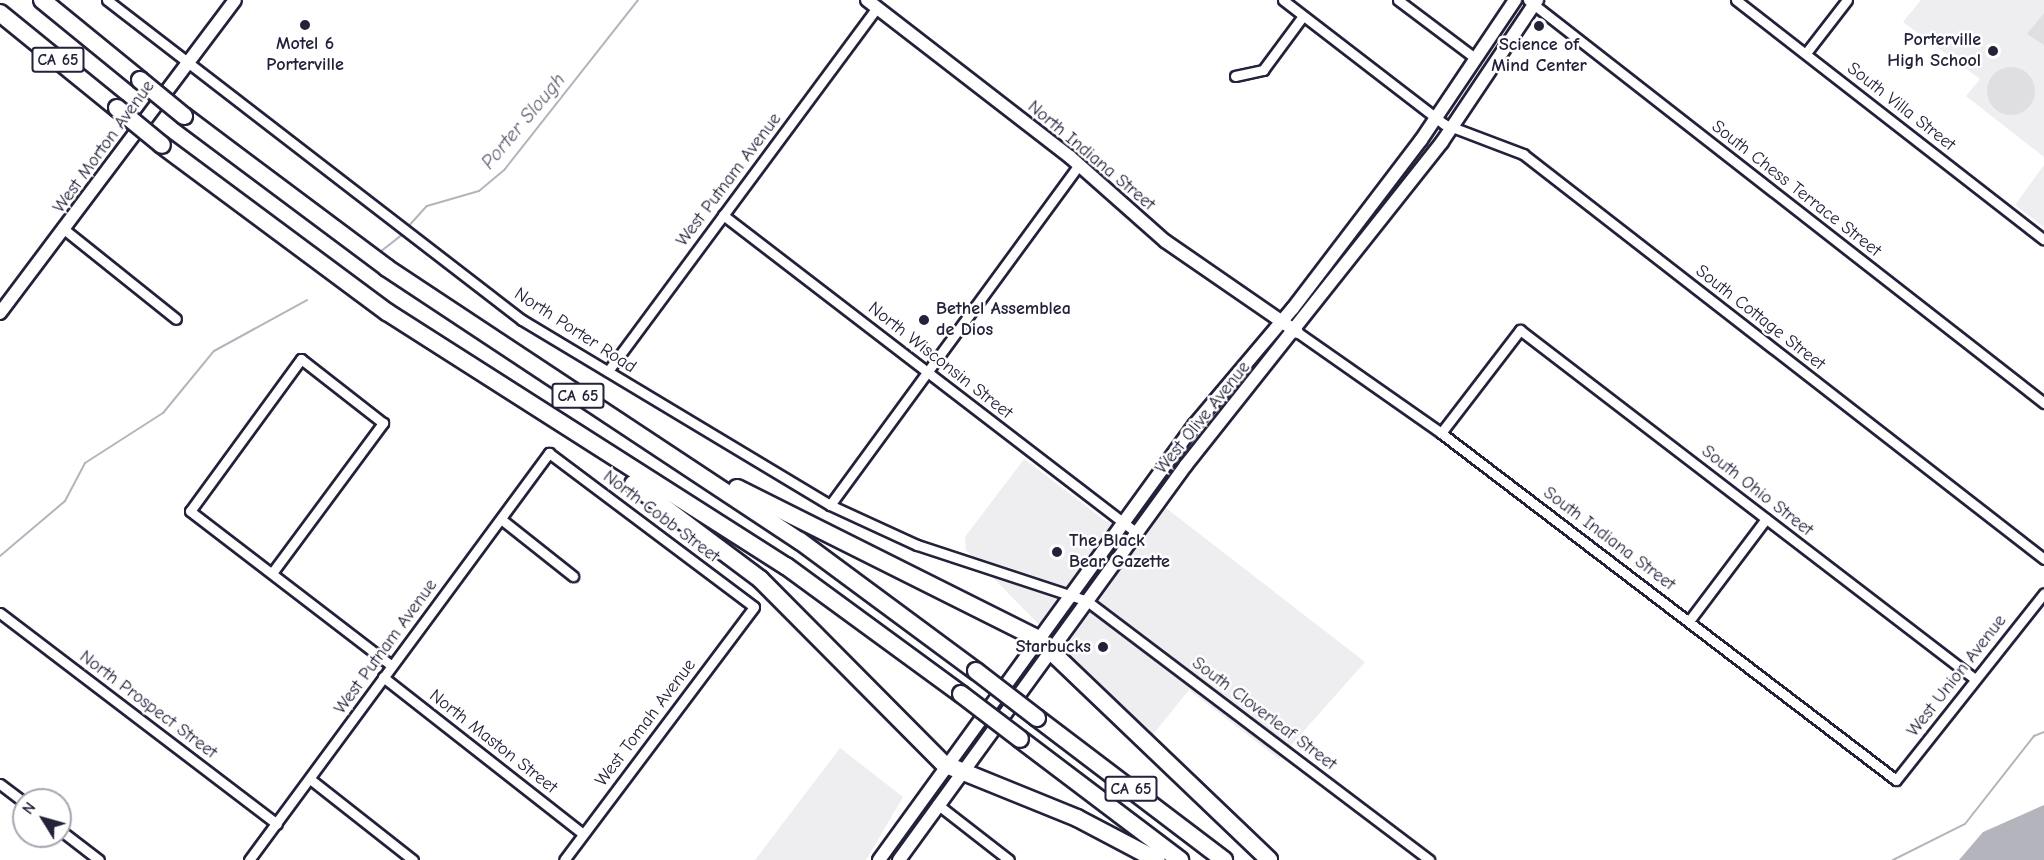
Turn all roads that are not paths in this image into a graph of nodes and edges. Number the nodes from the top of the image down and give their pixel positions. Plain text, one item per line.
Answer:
1 (42, 0) edge
2 (107, 0) edge
3 (235, 0) edge
4 (1282, 0) edge
5 (1398, 0) edge
6 (1515, 0) edge
7 (1736, 0) edge
8 (1847, 0) edge
9 (1533, 2) edge
10 (872, 4) edge
11 (0, 13) edge
12 (1303, 16) junction
13 (1806, 53) junction
14 (1475, 58) junction
15 (188, 63) junction
16 (1235, 76) dead end
17 (1444, 123) junction
18 (1079, 165) junction
19 (723, 215) junction
20 (65, 230) junction
21 (2044, 240) edge
22 (0, 312) edge
23 (176, 319) dead end
24 (1282, 321) junction
25 (1297, 332) junction
26 (608, 371) junction
27 (926, 371) junction
28 (571, 391) junction
29 (2044, 403) edge
30 (556, 425) junction
31 (1441, 433) junction
32 (549, 453) joint
33 (830, 505) junction
34 (501, 519) junction
35 (1766, 519) junction
36 (1122, 522) junction
37 (1137, 533) junction
38 (2044, 559) edge
39 (272, 573) junction
40 (573, 576) dead end
41 (2044, 593) edge
42 (1079, 596) junction
43 (754, 607) joint
44 (0, 613) edge
45 (1689, 621) junction
46 (1037, 638) junction
47 (1051, 649) junction
48 (392, 665) junction
49 (383, 677) junction
50 (1975, 679) junction
51 (944, 764) junction
52 (958, 773) junction
53 (310, 779) junction
54 (1896, 780) joint
55 (937, 804) junction
56 (277, 824) junction
57 (583, 834) junction
58 (72, 839) edge
59 (888, 854) edge
60 (99, 860) edge
61 (249, 860) edge
62 (413, 860) edge
63 (564, 860) edge
64 (879, 860) edge
65 (899, 860) edge
66 (1009, 860) edge
67 (1156, 860) edge
68 (1180, 860) edge
69 (1224, 860) edge
70 (1269, 860) edge
71 (1429, 860) edge

1 - 28 highway, CA 65, bridge
2 - 15 street, North Porter Road
3 - 15 main road, West Morton Avenue
4 - 12 street, South Cottage Street
5 - 14 street
6 - 14 main road, West Olive Avenue
7 - 13 street, South Villa Street
8 - 13 street
9 - 17 main road, West Olive Avenue
9 - 29 street, South Chess Terrace Street
10 - 18 main road, North Indiana Street
10 - 19 street, West Putnam Avenue
11 - 30 highway, CA 65, bridge
12 - 16 street
12 - 17 street, South Cottage Street
13 - 21 street, South Villa Street
14 - 17 main road, West Olive Avenue
15 - 20 main road, West Morton Avenue
15 - 26 street, North Porter Road
17 - 24 main road, West Olive Avenue
17 - 25 main road, West Olive Avenue
17 - 38 street, South Cottage Street
18 - 24 main road, North Indiana Street
18 - 27 street
19 - 26 street, West Putnam Avenue
19 - 27 street, North Wisconsin Street
20 - 22 main road, West Morton Avenue
20 - 23 street
24 - 25 main road, North Indiana Street
24 - 36 main road, West Olive Avenue
25 - 31 street, South Indiana Street
25 - 37 main road, West Olive Avenue
26 - 33 street, North Porter Road
27 - 33 street
27 - 36 street, North Wisconsin Street
28 - 46 highway
28 - 69 highway, CA 65, bridge
30 - 51 highway
30 - 68 highway, CA 65, bridge
31 - 35 street, South Ohio Street
31 - 45 street, South Indiana Street
32 - 34 street, West Putnam Avenue
32 - 43 street, North Cobb Street
33 - 42 street, North Porter Road
34 - 40 street
34 - 48 street, West Putnam Avenue
35 - 45 street
35 - 50 street, South Ohio Street
36 - 37 street, North Wisconsin Street
36 - 42 main road, West Olive Avenue
37 - 42 main road, West Olive Avenue
39 - 39 street
39 - 48 street
41 - 50 street, West Union Avenue
42 - 46 main road, West Olive Avenue
42 - 47 main road, West Olive Avenue
42 - 71 street, South Cloverleaf Street
43 - 57 street, West Tomah Avenue
44 - 56 street, North Prospect Street
45 - 54 street, South Indiana Street
46 - 47 highway
46 - 51 main road, West Olive Avenue
47 - 52 main road, West Olive Avenue
47 - 70 highway
48 - 49 street, West Putnam Avenue
49 - 53 street, West Putnam Avenue
49 - 57 street, North Maston Street
50 - 54 street, West Union Avenue
51 - 52 highway
51 - 59 main road, West Olive Avenue
52 - 55 main road, West Olive Avenue
52 - 67 highway
53 - 56 street, West Putnam Avenue
53 - 62 street
55 - 65 main road, West Olive Avenue
55 - 66 street
56 - 61 street, West Putnam Avenue
57 - 63 street, West Tomah Avenue
58 - 60 street
59 - 64 main road, West Olive Avenue

